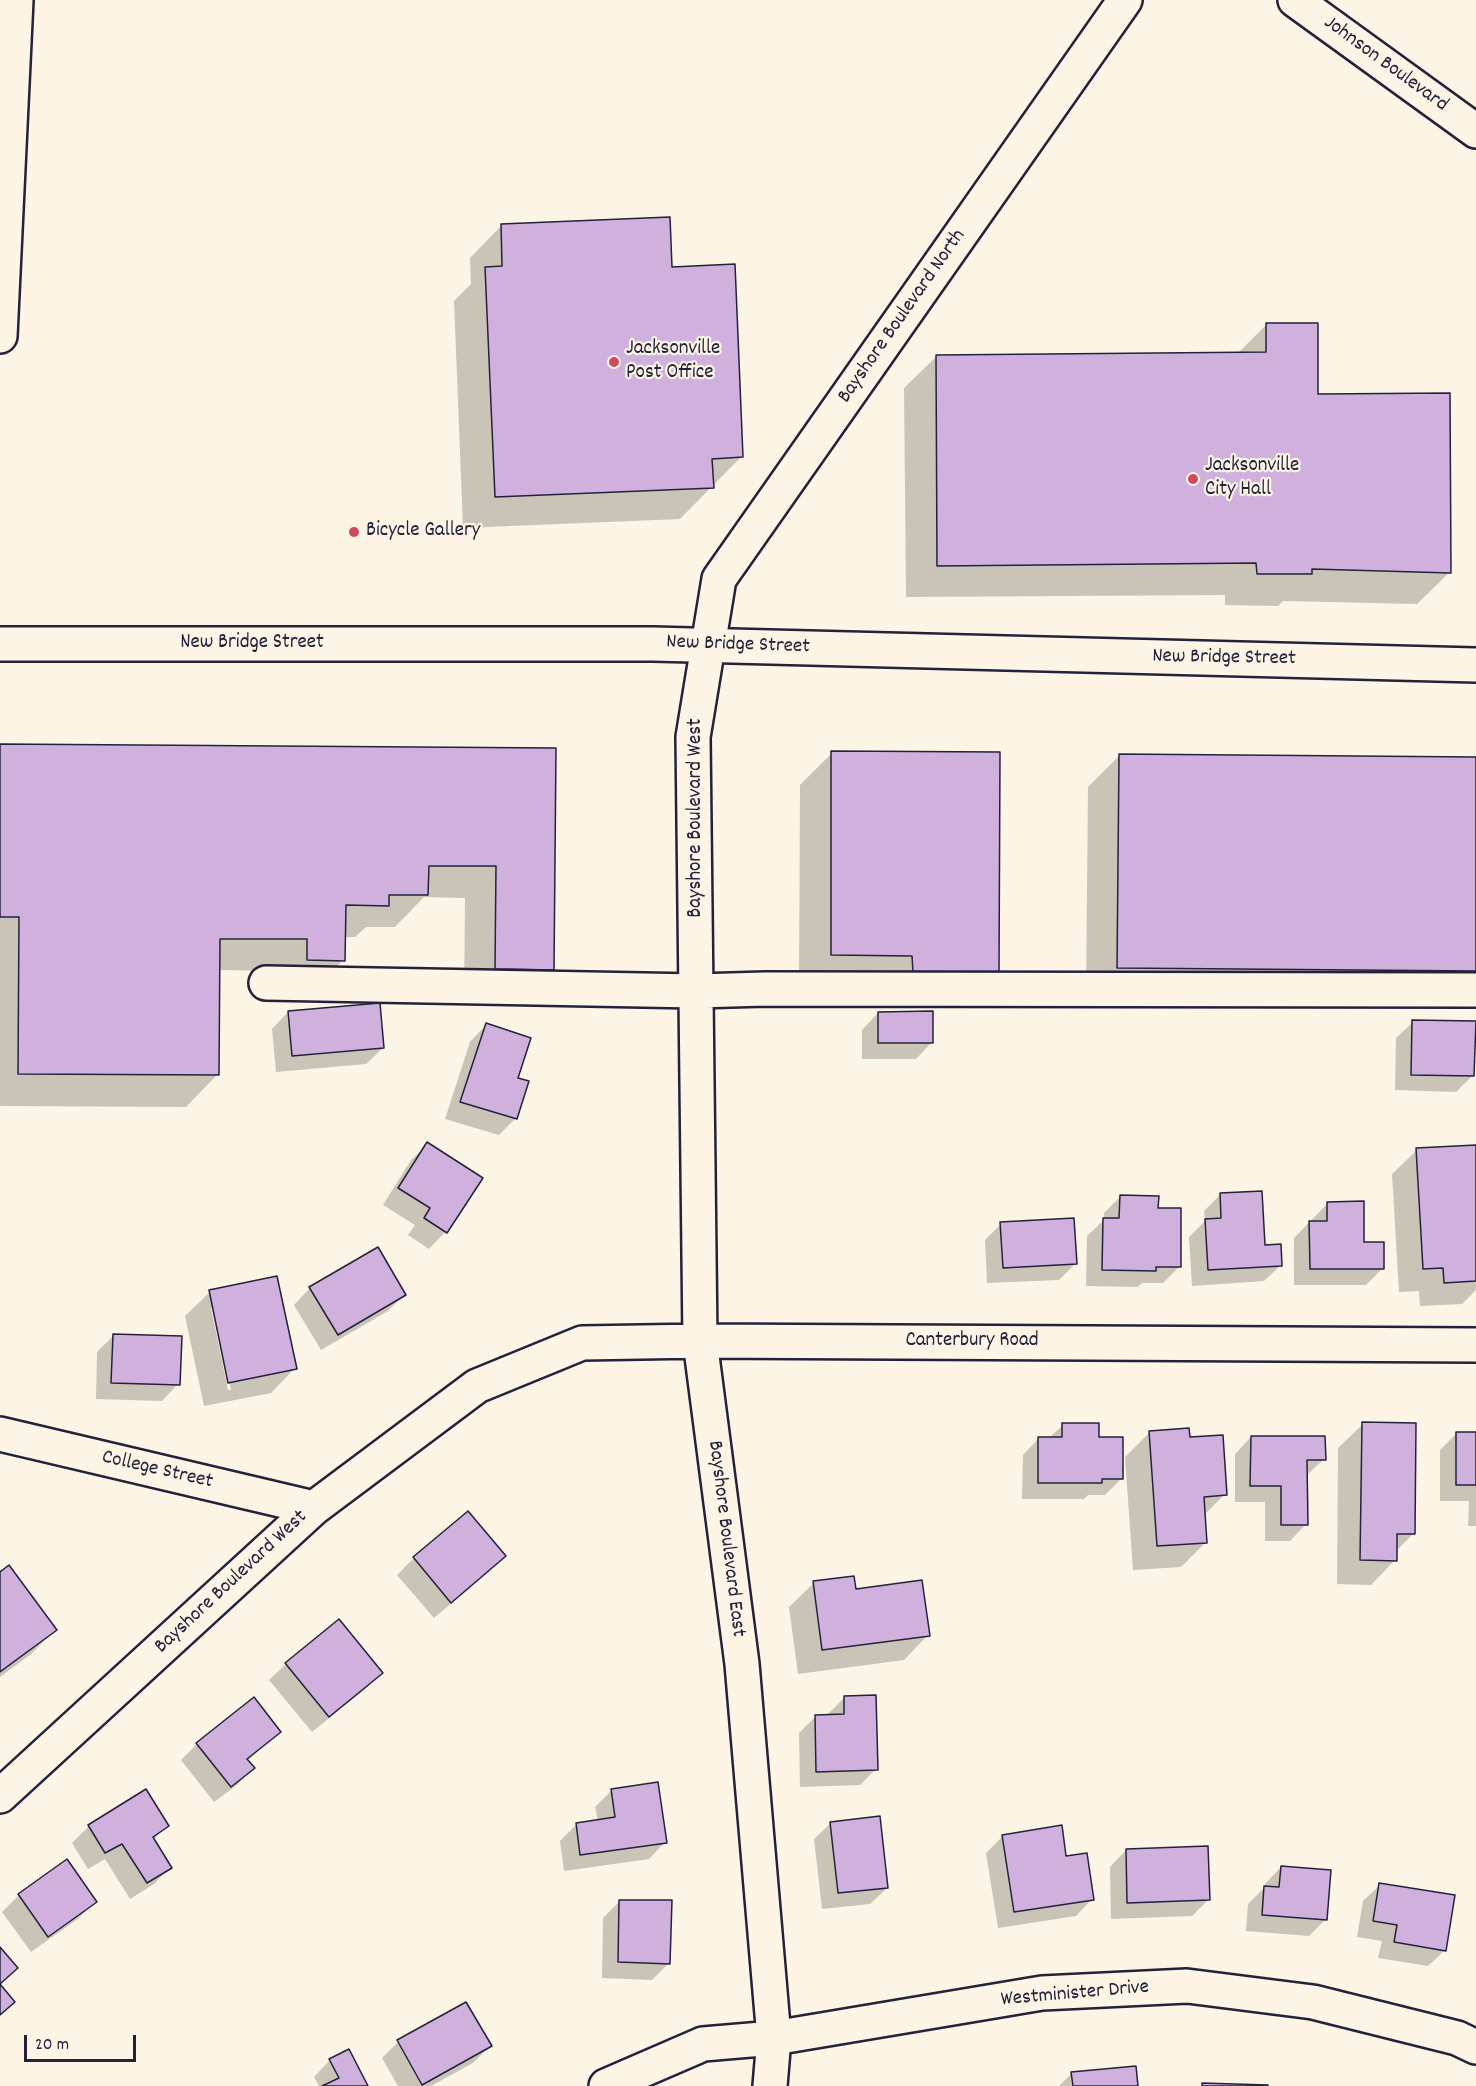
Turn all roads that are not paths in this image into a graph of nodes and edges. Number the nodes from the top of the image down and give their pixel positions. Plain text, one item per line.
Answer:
1 (16, 0) edge
2 (1125, 0) edge
3 (1294, 0) edge
4 (6, 89) edge
5 (1476, 131) edge
6 (3, 199) edge
7 (0, 317) edge
8 (0, 644) edge
9 (707, 645) junction
10 (1476, 665) edge
11 (266, 983) dead end
12 (1476, 990) edge
13 (698, 991) junction
14 (700, 1341) junction
15 (1476, 1345) edge
16 (477, 1386) joint
17 (0, 1434) edge
18 (314, 1508) junction
19 (0, 1796) edge
20 (774, 2038) junction
21 (1476, 2047) edge
22 (606, 2086) edge
23 (770, 2086) edge

1 - 4 street
2 - 9 street, Bayshore Boulevard North
3 - 5 street, Johnson Boulevard
4 - 6 street
6 - 7 street
8 - 9 street, New Bridge Street
9 - 10 street, New Bridge Street
9 - 13 street, Bayshore Boulevard West
11 - 13 street
12 - 13 street
13 - 14 street, Bayshore Boulevard East
14 - 15 street, Canterbury Road
14 - 16 street, Canterbury Road
14 - 20 street, Bayshore Boulevard East
16 - 18 street, Bayshore Boulevard West
17 - 18 street, College Street
18 - 19 street, Bayshore Boulevard West
20 - 21 street, Westminister Drive
20 - 22 street, Westminister Drive
20 - 23 street, Bayshore Boulevard East

